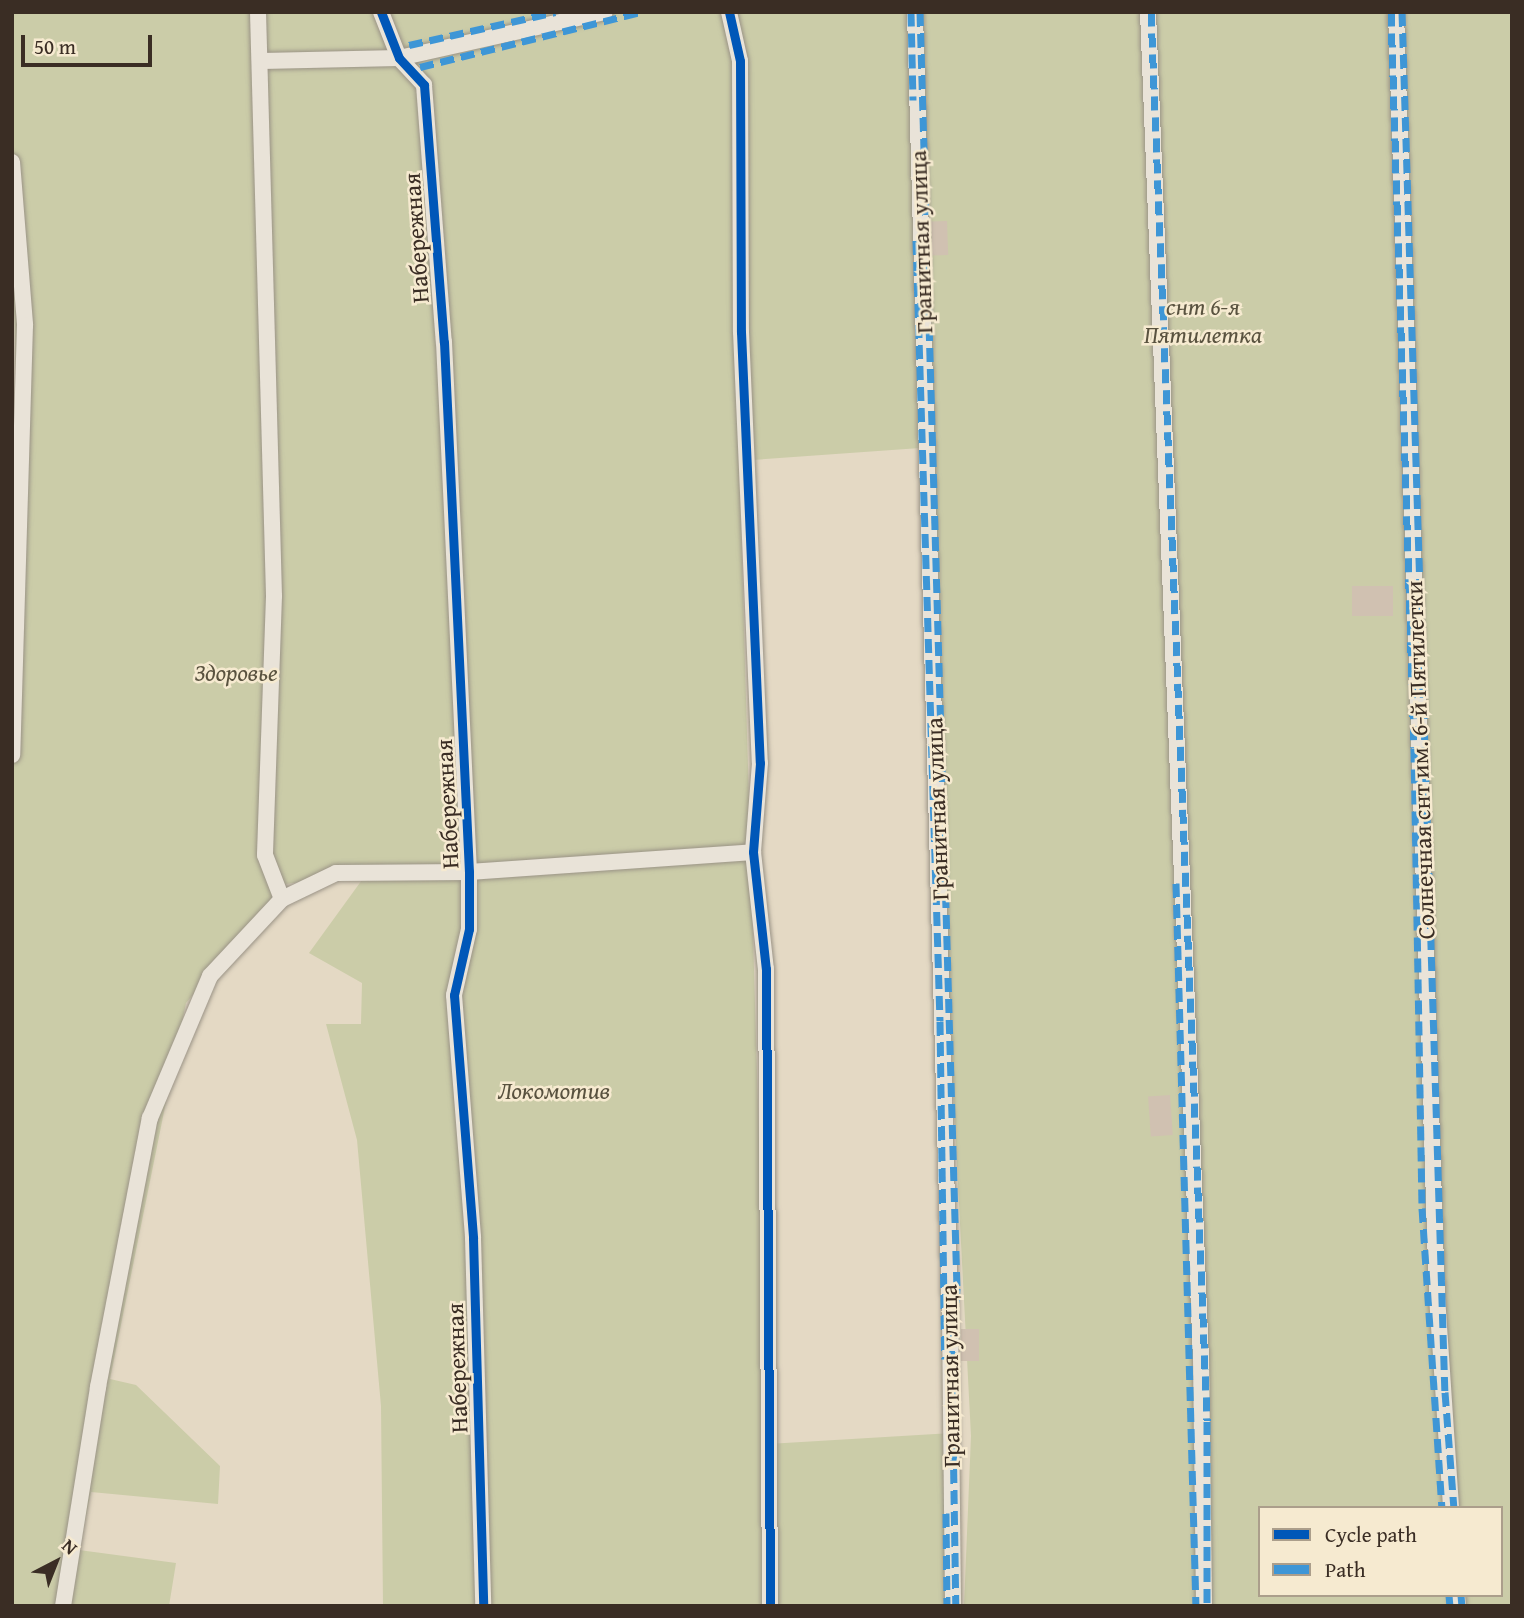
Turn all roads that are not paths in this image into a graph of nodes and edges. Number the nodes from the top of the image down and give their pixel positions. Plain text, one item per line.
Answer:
1 (258, 12) edge
2 (381, 12) edge
3 (605, 12) edge
4 (730, 12) edge
5 (915, 12) edge
6 (1148, 12) edge
7 (1396, 12) edge
8 (399, 58) junction
9 (261, 61) junction
10 (12, 162) edge
11 (12, 755) edge
12 (753, 852) junction
13 (469, 872) junction
14 (282, 899) junction
15 (1451, 1506) edge
16 (63, 1606) edge
17 (483, 1606) edge
18 (770, 1606) edge
19 (953, 1606) edge
20 (1204, 1606) edge

1 - 9 street
2 - 8 street, Набережная
3 - 8 street
4 - 12 street
5 - 19 street, Гранитная улица
6 - 20 street
7 - 15 street, Солнечная снт им. 6-й Пятилетки
8 - 9 street
8 - 13 street, Набережная
9 - 14 street
10 - 11 street
12 - 13 street
12 - 18 street
13 - 14 street
13 - 17 street, Набережная
14 - 16 street

